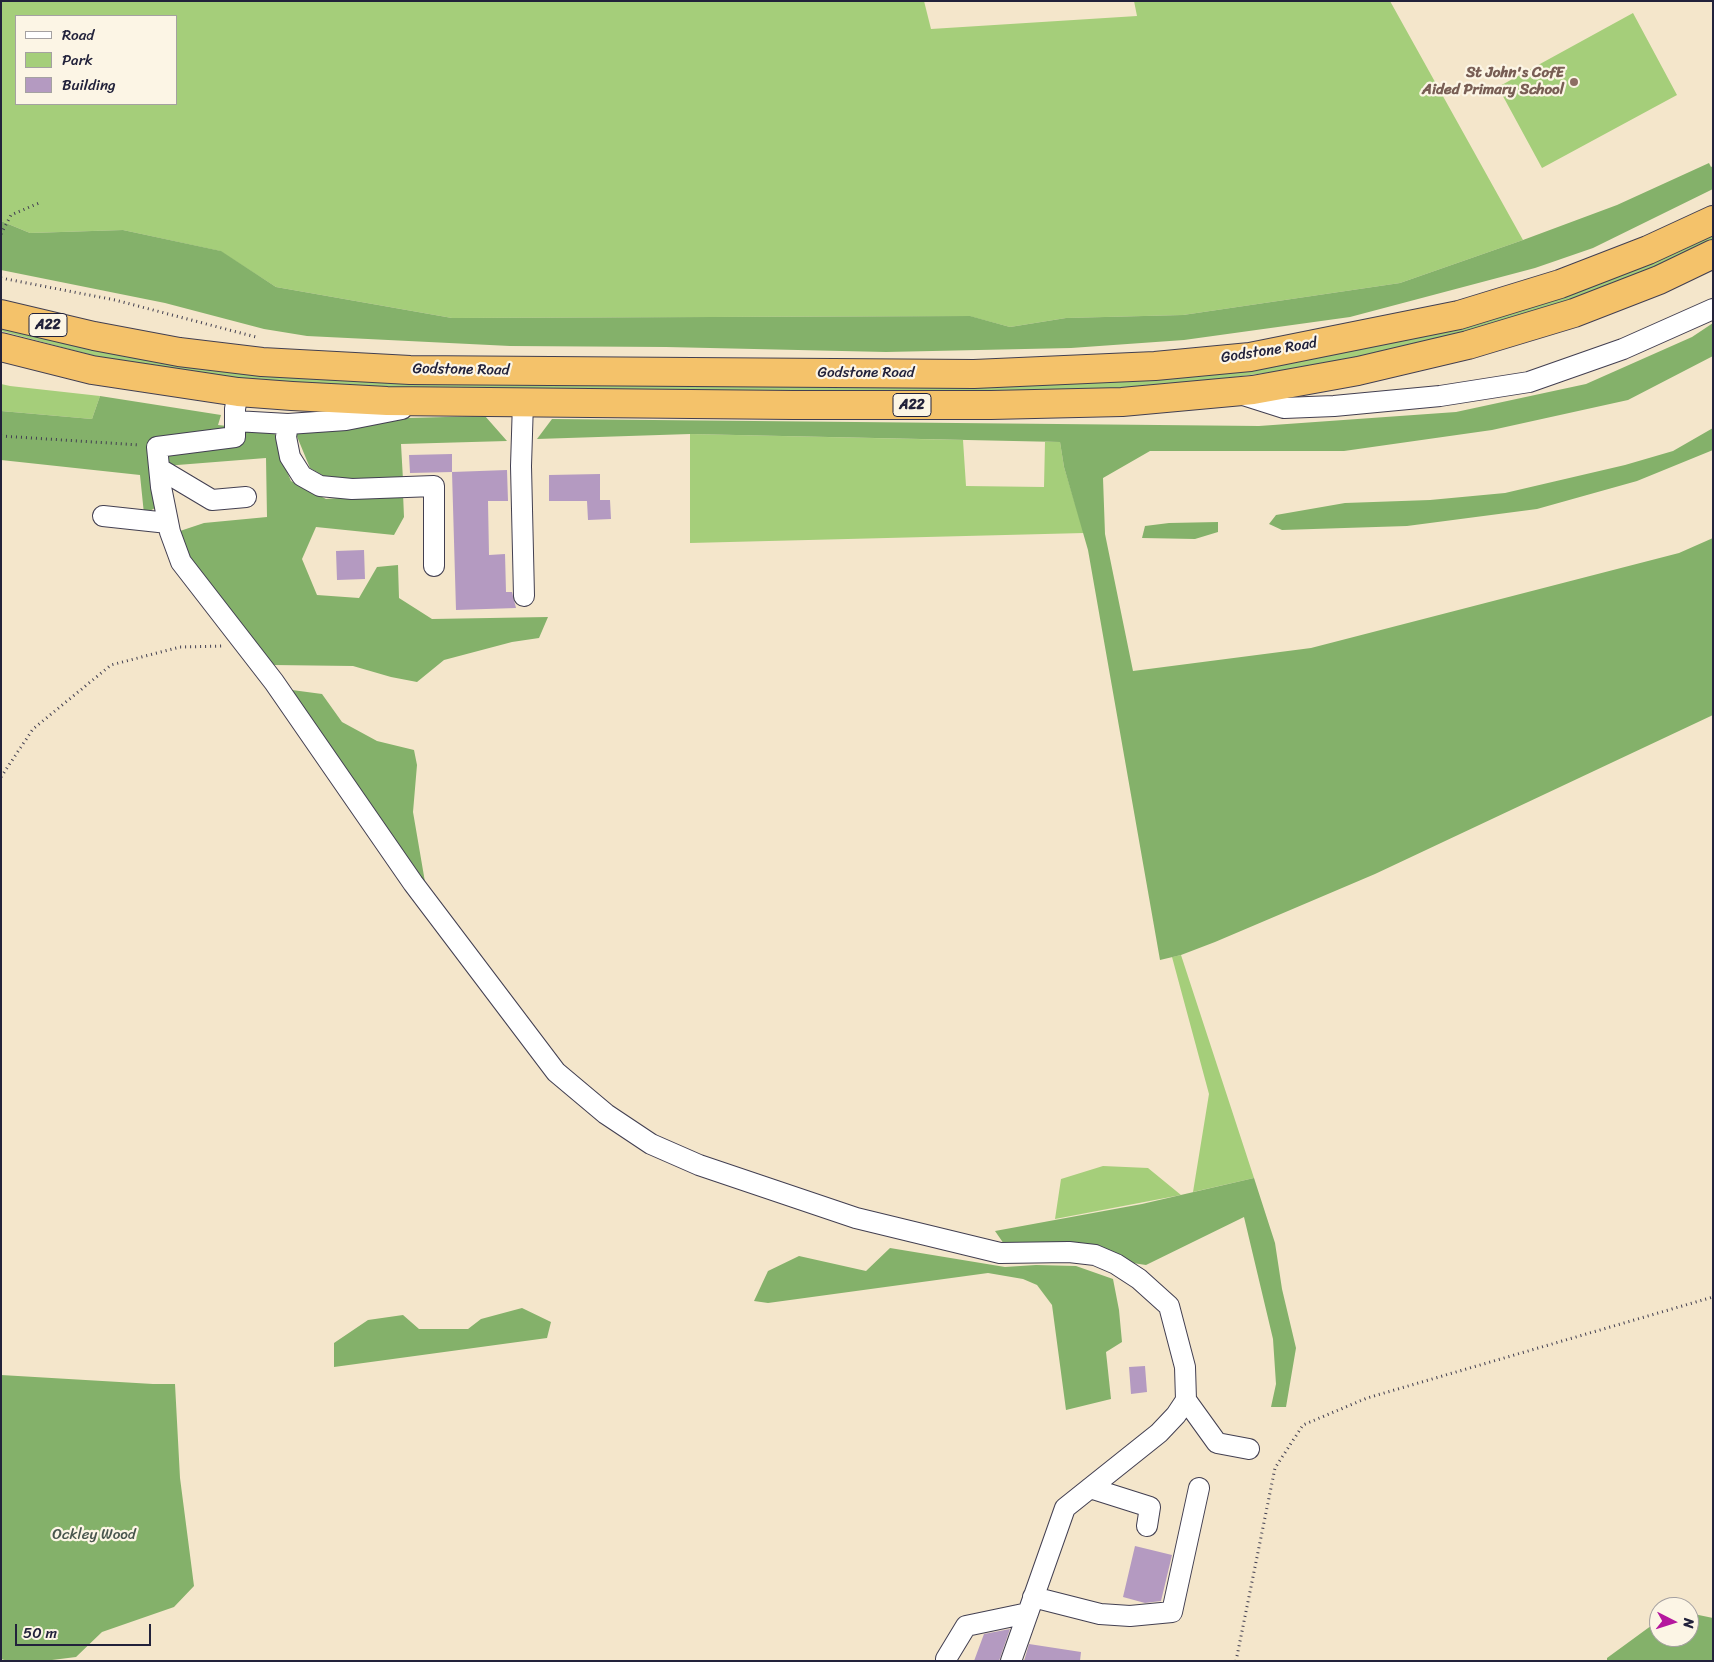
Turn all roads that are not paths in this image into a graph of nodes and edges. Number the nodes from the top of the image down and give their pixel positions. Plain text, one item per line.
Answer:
1 (1713, 220) edge
2 (1713, 254) edge
3 (1713, 310) edge
4 (1, 314) edge
5 (1, 347) edge
6 (238, 392) junction
7 (1234, 392) junction
8 (426, 401) junction
9 (523, 402) junction
10 (235, 421) junction
11 (288, 424) junction
12 (160, 469) junction
13 (246, 497) dead end
14 (103, 516) dead end
15 (168, 523) junction
16 (434, 566) dead end
17 (524, 596) dead end
18 (1186, 1400) junction
19 (1249, 1449) dead end
20 (1090, 1488) junction
21 (1199, 1488) dead end
22 (1147, 1526) dead end
23 (1030, 1605) junction
24 (946, 1659) dead end
25 (1011, 1661) edge

1 - 4 highway, Godstone Road / A22
2 - 7 highway, Godstone Road / A22
3 - 7 lane
5 - 6 highway, Godstone Road / A22
6 - 8 highway, Godstone Road / A22
6 - 10 lane
7 - 9 highway, Godstone Road / A22
8 - 9 highway, Godstone Road / A22
8 - 11 lane
9 - 17 lane
10 - 11 lane
10 - 12 lane
11 - 16 lane
12 - 13 lane
12 - 15 lane
14 - 15 lane
15 - 18 lane
18 - 19 lane
18 - 20 lane
20 - 22 lane
20 - 23 lane
21 - 23 lane
23 - 24 lane
23 - 25 lane

